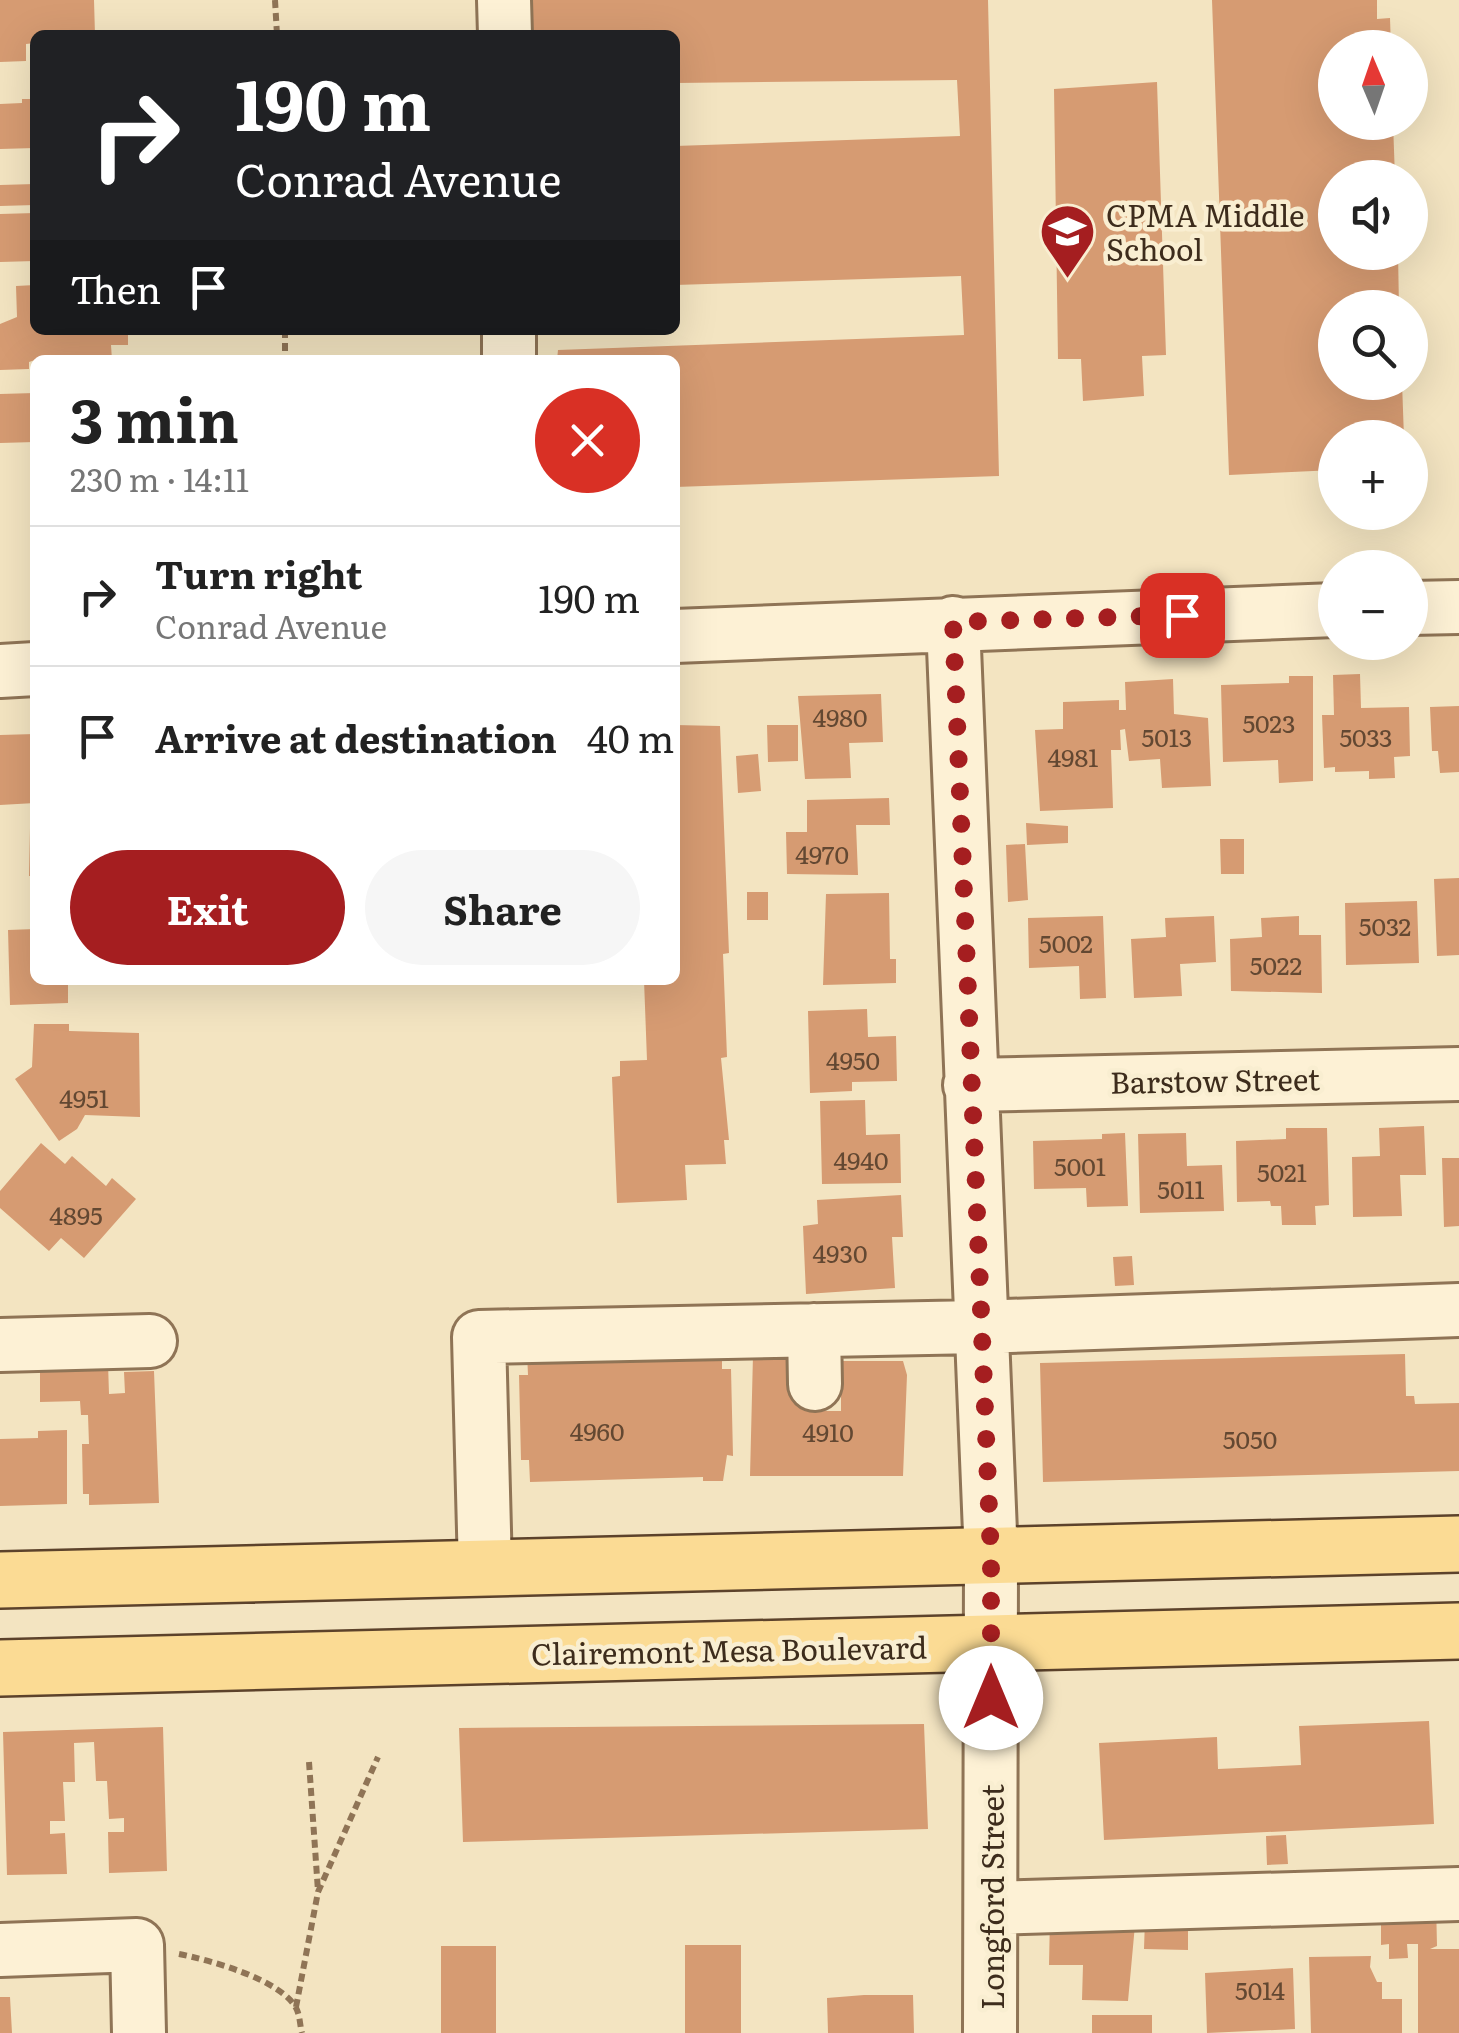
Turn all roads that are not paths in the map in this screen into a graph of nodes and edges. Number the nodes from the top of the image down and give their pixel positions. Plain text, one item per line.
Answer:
1 (504, 0) edge
2 (504, 30) edge
3 (1459, 606) edge
4 (1428, 607) edge
5 (1318, 611) edge
6 (953, 622) junction
7 (680, 636) edge
8 (30, 669) edge
9 (0, 671) edge
10 (1459, 1074) edge
11 (970, 1085) junction
12 (1459, 1310) edge
13 (979, 1327) junction
14 (814, 1330) junction
15 (150, 1342) dead end
16 (0, 1345) edge
17 (815, 1384) dead end
18 (1459, 1544) edge
19 (991, 1557) junction
20 (485, 1569) junction
21 (0, 1580) edge
22 (1459, 1631) edge
23 (991, 1642) junction
24 (0, 1668) edge
25 (1459, 1894) edge
26 (991, 1908) junction
27 (0, 1950) edge
28 (139, 2033) edge
29 (990, 2033) edge

1 - 2 street
3 - 4 street
5 - 6 street
6 - 7 street
6 - 11 street, Longford Street
8 - 9 street
10 - 11 street, Barstow Street
11 - 13 street, Longford Street
12 - 13 street
13 - 14 street
13 - 19 street, Longford Street
14 - 17 street
14 - 20 street
15 - 16 street
18 - 19 main road
19 - 20 main road
19 - 23 street, Longford Street
20 - 21 main road
22 - 23 main road, Clairemont Mesa Boulevard
23 - 24 main road, Clairemont Mesa Boulevard
23 - 26 street, Longford Street
25 - 26 street
26 - 29 street, Longford Street
27 - 28 street

